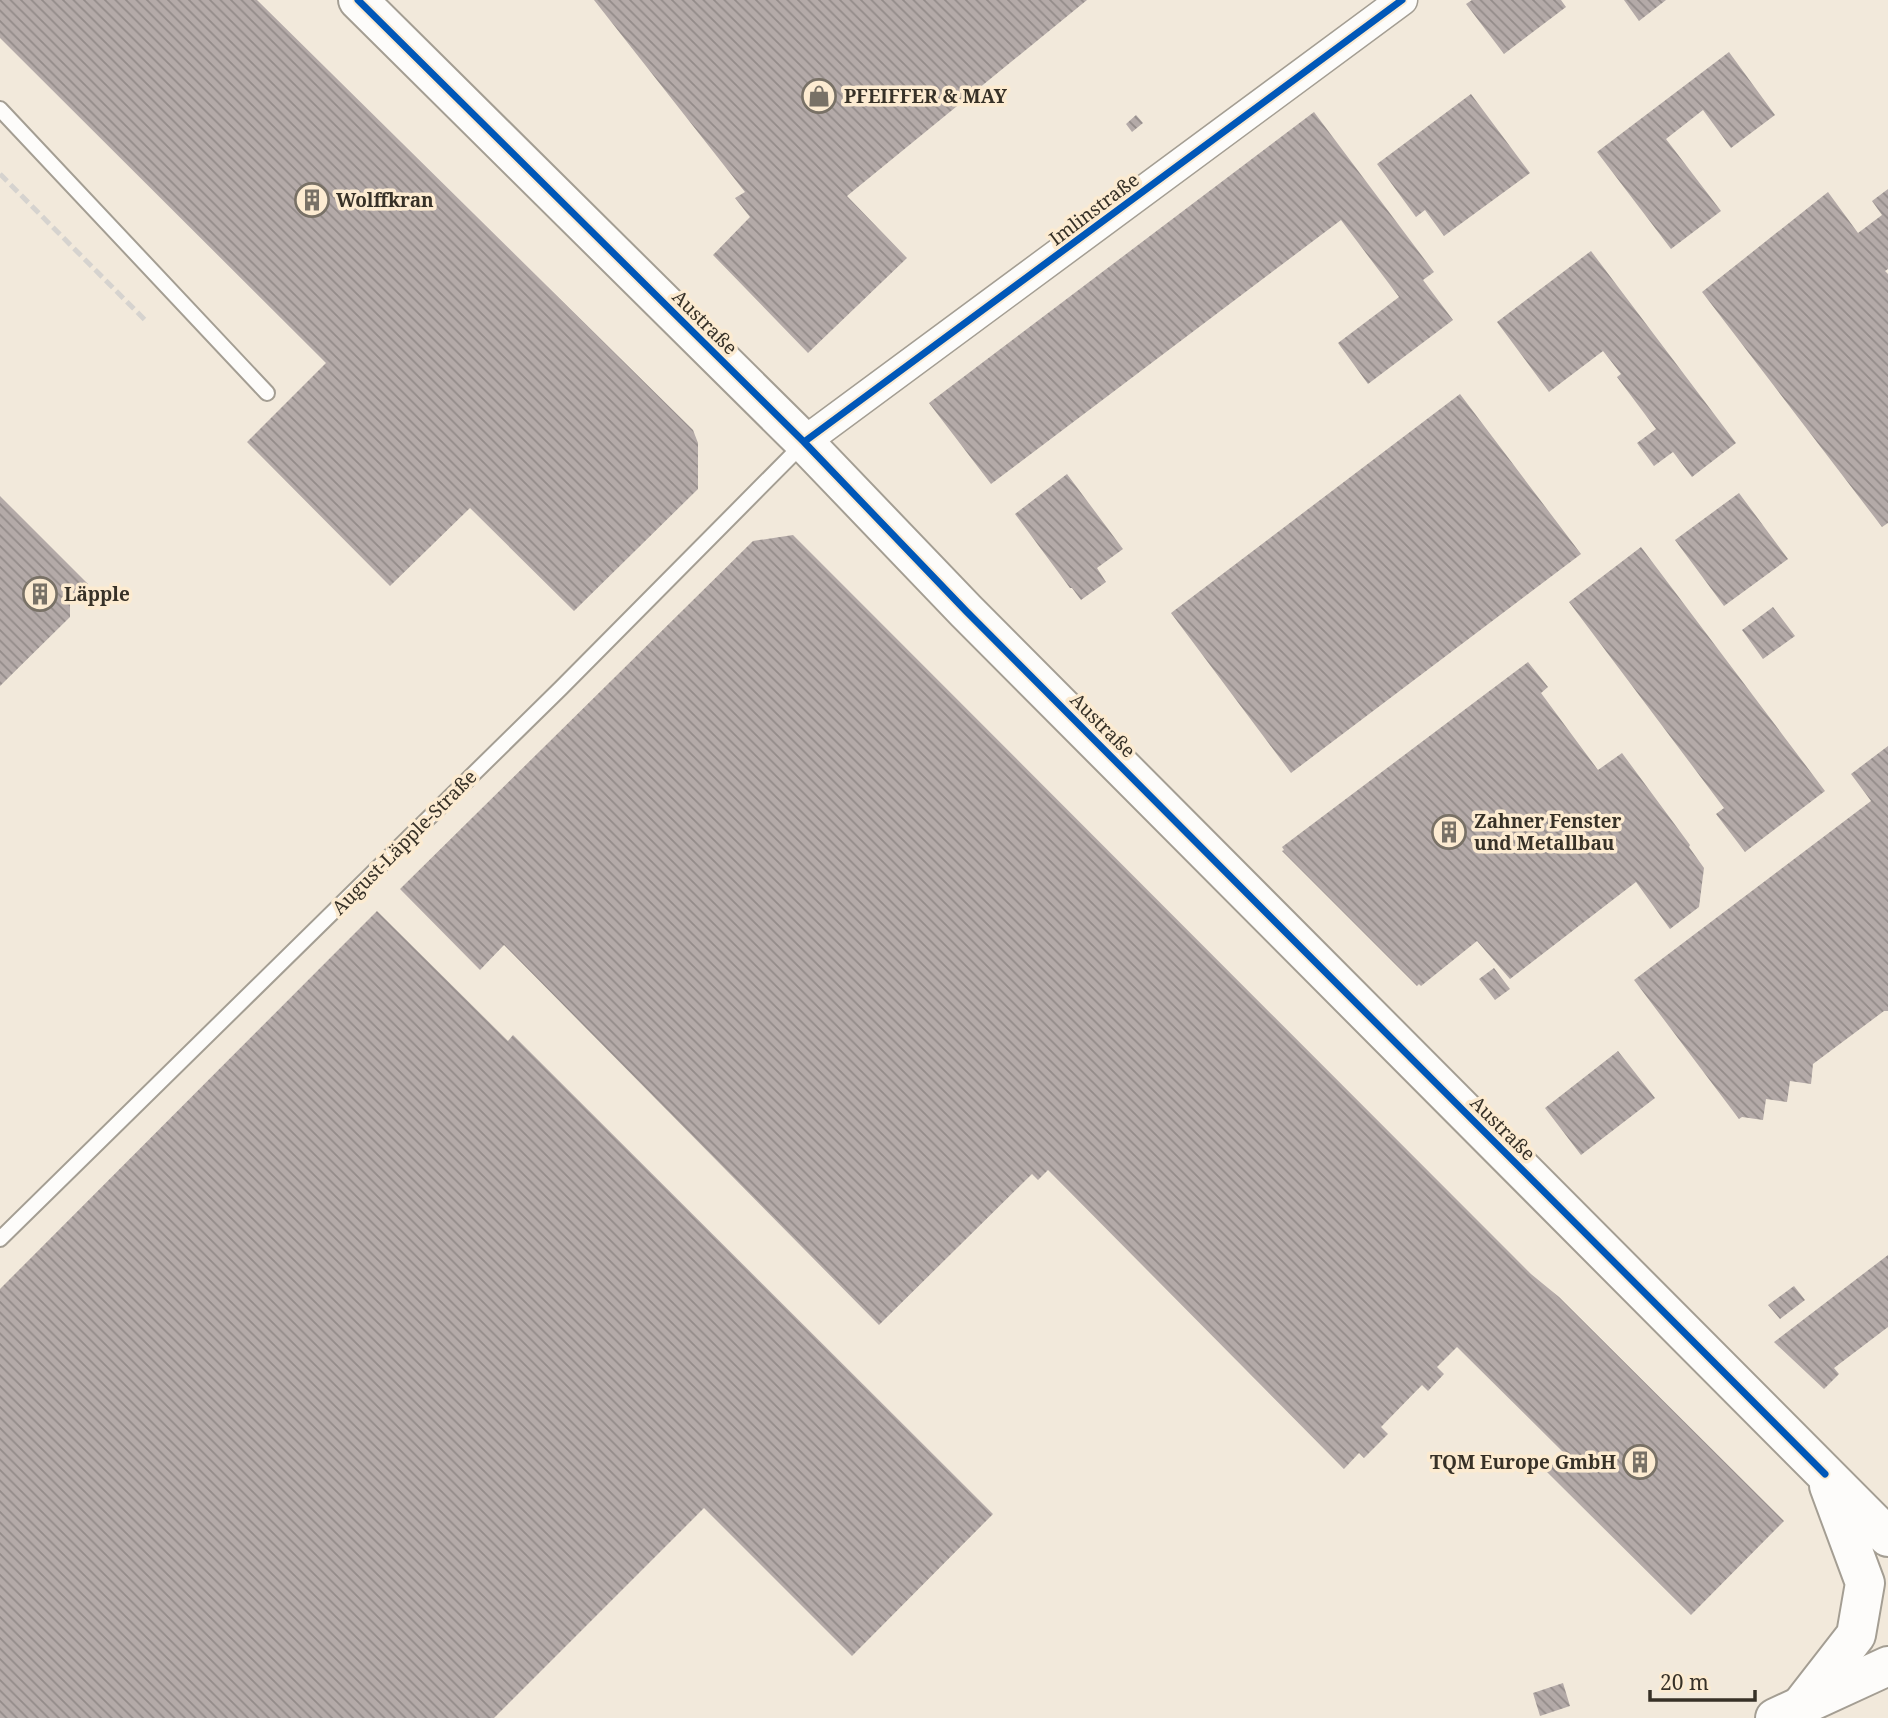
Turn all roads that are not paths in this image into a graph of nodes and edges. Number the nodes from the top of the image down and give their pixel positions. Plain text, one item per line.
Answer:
1 (358, 0) edge
2 (1402, 0) edge
3 (0, 109) edge
4 (267, 393) dead end
5 (804, 442) junction
6 (0, 1239) edge
7 (1825, 1474) junction
8 (1888, 1537) edge
9 (1888, 1666) edge
10 (1787, 1713) edge

1 - 5 main road, Austraße
2 - 5 street, Imlinstraße
3 - 4 lane
5 - 6 lane, August-Läpple-Straße
5 - 7 main road, Austraße
7 - 8 main road, Austraße
7 - 10 main road
9 - 10 main road

